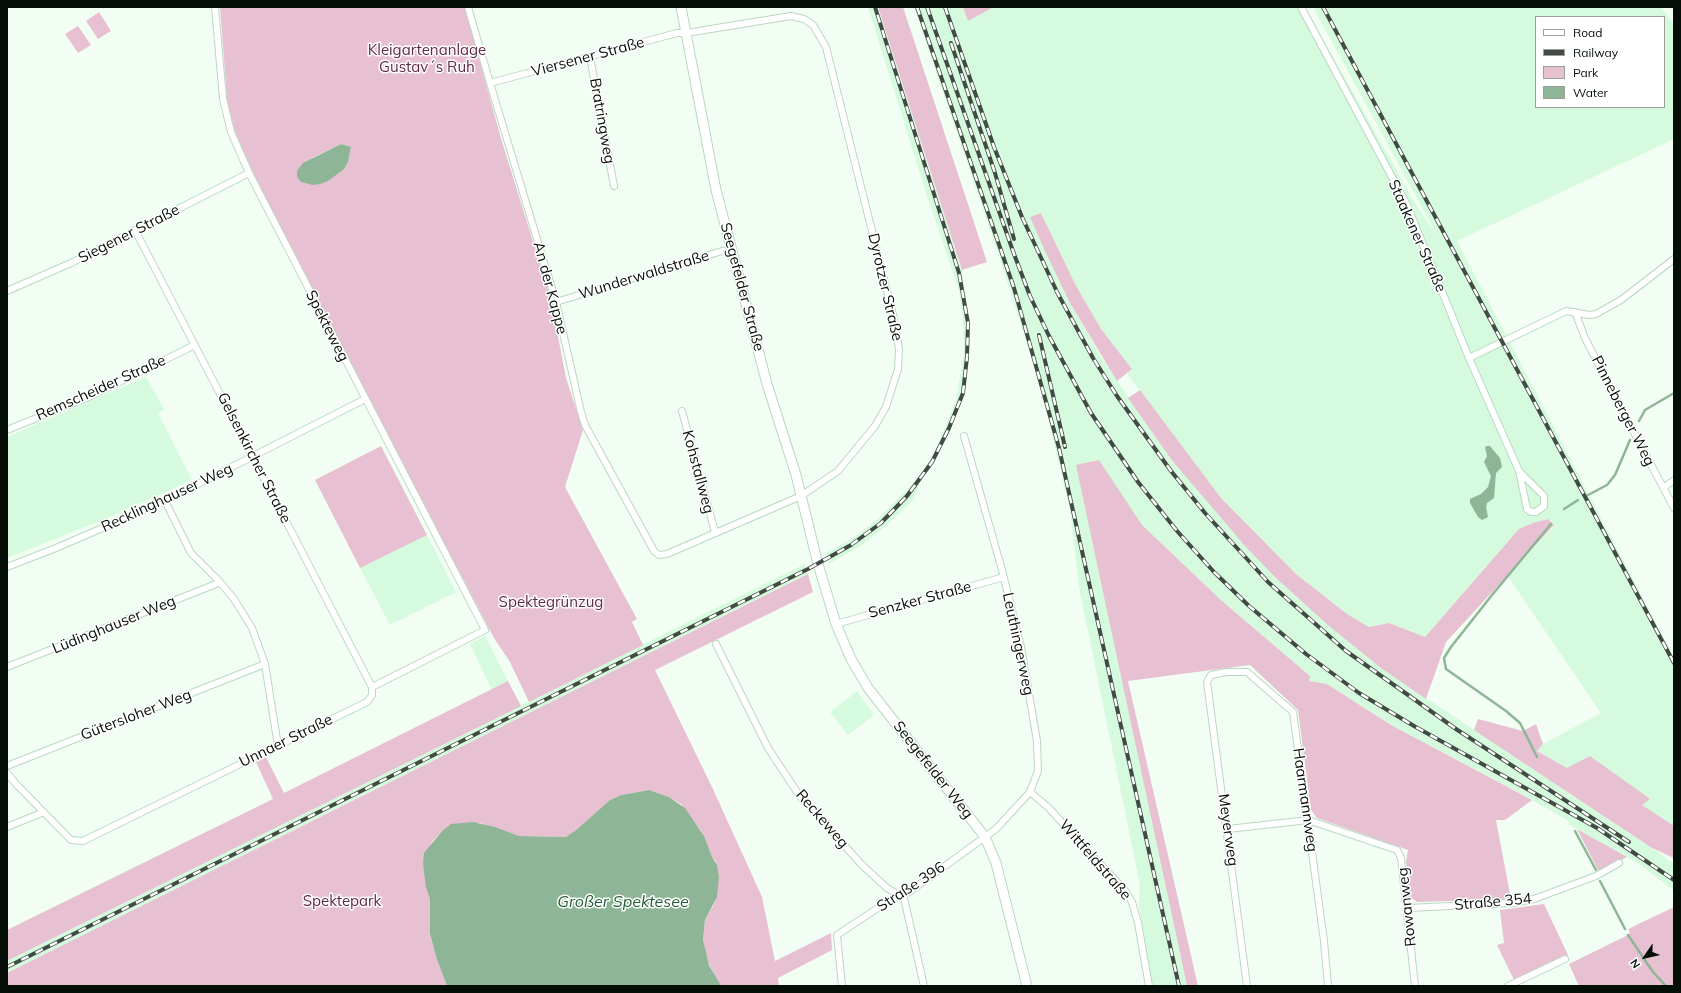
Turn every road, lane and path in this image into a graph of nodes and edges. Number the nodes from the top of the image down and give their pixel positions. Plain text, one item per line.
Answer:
1 (215, 7) edge
2 (468, 7) edge
3 (681, 7) edge
4 (1301, 7) edge
5 (686, 33) junction
6 (590, 57) junction
7 (490, 83) junction
8 (248, 173) junction
9 (614, 186) dead end
10 (134, 230) junction
11 (732, 250) junction
12 (1674, 259) edge
13 (7, 291) edge
14 (556, 302) junction
15 (1575, 312) junction
16 (195, 345) junction
17 (1469, 358) junction
18 (365, 399) junction
19 (682, 410) dead end
20 (7, 430) edge
21 (964, 436) dead end
22 (254, 457) junction
23 (1519, 471) junction
24 (1674, 480) edge
25 (1663, 488) junction
26 (801, 496) junction
27 (165, 501) junction
28 (1674, 508) edge
29 (715, 532) junction
30 (659, 555) joint
31 (818, 564) joint
32 (7, 567) edge
33 (1004, 577) junction
34 (220, 581) junction
35 (836, 624) junction
36 (716, 644) dead end
37 (265, 664) junction
38 (7, 667) edge
39 (1211, 675) joint
40 (372, 687) junction
41 (278, 746) junction
42 (7, 766) edge
43 (7, 773) edge
44 (1030, 792) junction
45 (44, 812) junction
46 (1308, 820) junction
47 (7, 827) edge
48 (1228, 829) junction
49 (984, 836) junction
50 (1619, 863) dead end
51 (902, 895) junction
52 (1408, 908) junction
53 (1565, 959) dead end
54 (842, 986) edge
55 (924, 986) edge
56 (1027, 986) edge
57 (1149, 986) edge
58 (1247, 986) edge
59 (1328, 986) edge
60 (1415, 986) edge
61 (1508, 986) edge

1 - 8 street, Spekteweg
2 - 7 street, An der Kappe
3 - 5 street, Seegefelder Straße
4 - 17 street, Staakener Straße
5 - 6 street, Viersener Straße
5 - 11 street, Seegefelder Straße
5 - 26 street, Dyrotzer Straße
6 - 7 street, Viersener Straße
6 - 9 street, Bratringweg
7 - 14 street, An der Kappe
8 - 10 street, Siegener Straße
8 - 18 street, Spekteweg
10 - 13 street, Siegener Straße
10 - 16 street, Gelsenkircher Straße
11 - 14 street, Wunderwaldstraße
11 - 26 street, Seegefelder Straße
12 - 15 street
14 - 30 street, An der Kappe
15 - 17 street
15 - 25 street, Pinneberger Weg
16 - 20 street, Remscheider Straße
16 - 22 street, Gelsenkircher Straße
17 - 23 street, Staakener Straße
18 - 22 street, Recklinghauser Weg
18 - 40 street, Spekteweg
19 - 29 street, Kohstallweg
21 - 33 street, Leuthingerweg
22 - 27 street, Recklinghauser Weg
22 - 40 street, Gelsenkircher Straße
23 - 23 street, Staakener Straße
24 - 25 street
25 - 28 street, Pinneberger Weg
26 - 29 street, Dyrotzer Straße
26 - 31 street, Seegefelder Straße
27 - 32 street, Recklinghauser Weg
27 - 34 street
29 - 30 street, Dyrotzer Straße
31 - 35 street, Seegefelder Weg
33 - 35 street, Senzker Straße
33 - 44 street, Leuthingerweg
34 - 37 street
34 - 38 street, Lüdinghauser Weg
35 - 49 street, Seegefelder Weg
36 - 51 street, Reckeweg
37 - 41 street
37 - 42 street, Gütersloher Weg
39 - 46 street, Haarmannweg
39 - 48 street, Meyerweg
40 - 41 street, Unnaer Straße
41 - 45 street, Unnaer Straße
43 - 45 street
44 - 49 street, Leuthingerweg
44 - 57 street, Wittfeldstraße
45 - 47 street
46 - 48 street
46 - 52 street, Rowanweg
46 - 59 street, Haarmannweg
48 - 58 street, Meyerweg
49 - 51 street, Straße 396
49 - 56 street, Seegefelder Weg
50 - 52 street, Straße 354
51 - 54 street, Straße 396
51 - 55 street
52 - 60 street, Rowanweg
53 - 61 street

